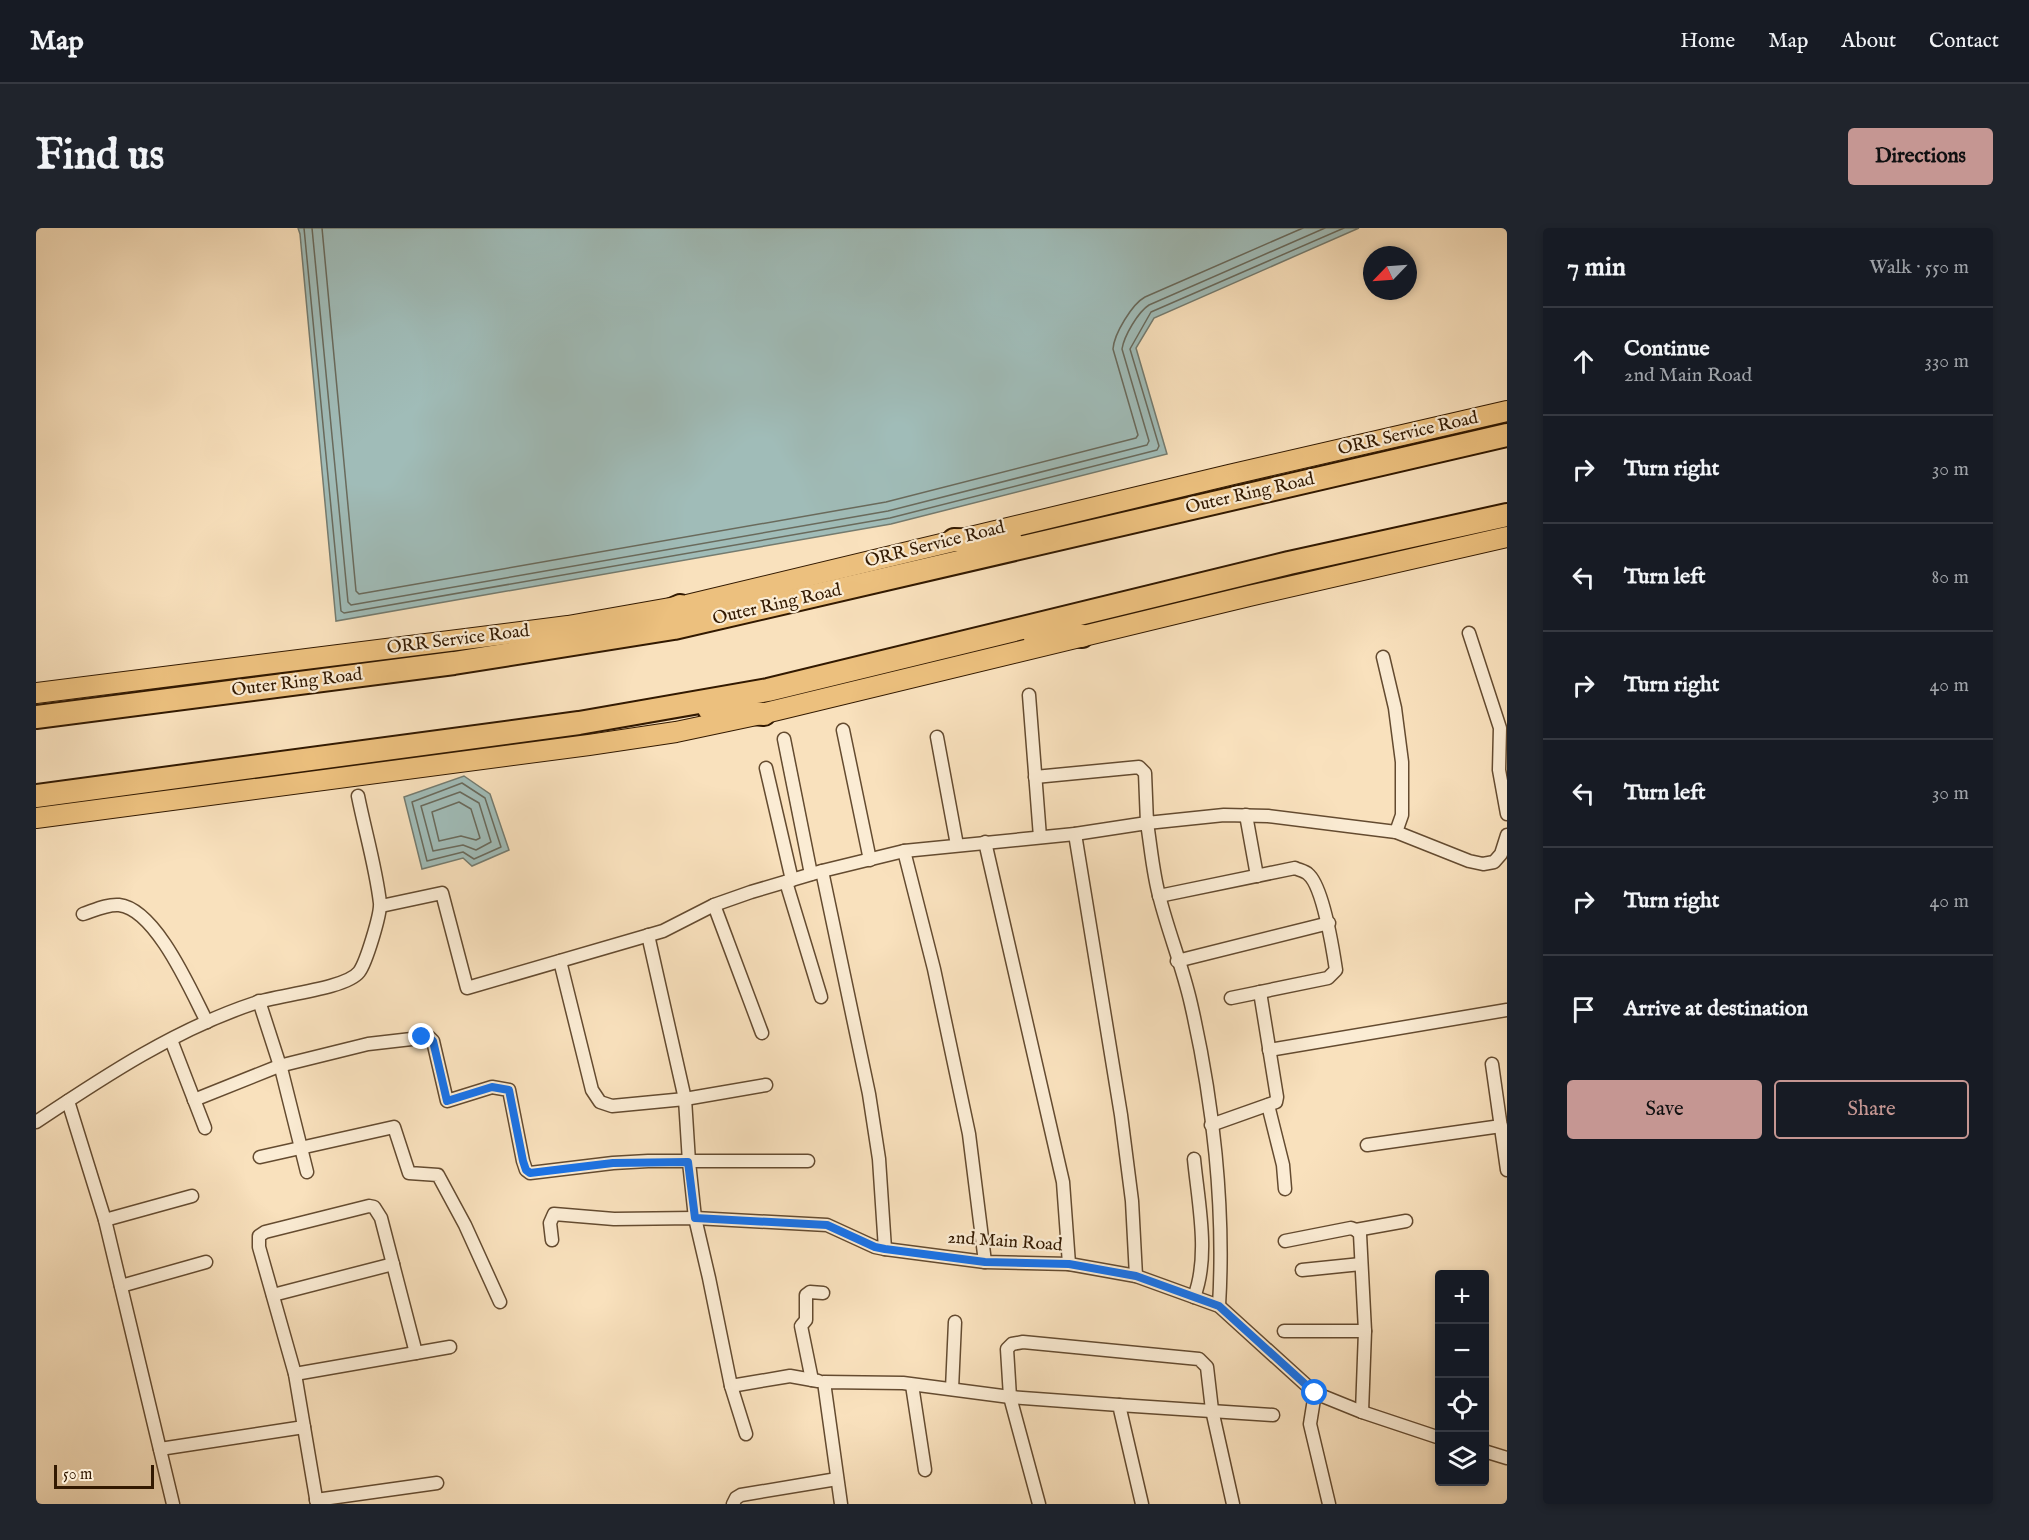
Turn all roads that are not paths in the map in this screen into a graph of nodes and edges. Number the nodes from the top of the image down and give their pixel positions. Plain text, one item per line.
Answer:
1 (1507, 411) edge
2 (1507, 435) edge
3 (1507, 515) edge
4 (1507, 537) edge
5 (954, 540) junction
6 (1044, 543) junction
7 (680, 606) junction
8 (1010, 632) junction
9 (1469, 633) dead end
10 (1082, 636) junction
11 (604, 640) junction
12 (1383, 657) dead end
13 (36, 693) edge
14 (1029, 695) dead end
15 (678, 707) junction
16 (764, 714) junction
17 (36, 717) edge
18 (843, 730) dead end
19 (937, 737) dead end
20 (784, 739) dead end
21 (766, 768) dead end
22 (1035, 777) junction
23 (36, 796) edge
24 (358, 796) dead end
25 (1507, 814) edge
26 (1246, 815) junction
27 (36, 818) edge
28 (1147, 823) junction
29 (1396, 832) junction
30 (1075, 834) junction
31 (1507, 835) edge
32 (1040, 837) junction
33 (985, 842) junction
34 (957, 845) junction
35 (904, 851) junction
36 (870, 860) junction
37 (816, 873) junction
38 (1257, 876) junction
39 (789, 881) junction
40 (1159, 896) junction
41 (714, 905) junction
42 (381, 906) junction
43 (83, 914) dead end
44 (1329, 923) junction
45 (648, 935) junction
46 (560, 961) junction
47 (1177, 961) junction
48 (1260, 992) junction
49 (821, 997) dead end
50 (1231, 998) dead end
51 (259, 1001) junction
52 (1507, 1010) edge
53 (207, 1022) junction
54 (762, 1033) dead end
55 (171, 1040) junction
56 (1269, 1050) junction
57 (1492, 1064) dead end
58 (279, 1065) junction
59 (766, 1085) dead end
60 (685, 1099) junction
61 (194, 1100) junction
62 (68, 1101) junction
63 (1268, 1105) junction
64 (36, 1122) edge
65 (1211, 1125) junction
66 (1501, 1126) junction
67 (205, 1128) dead end
68 (1367, 1145) dead end
69 (301, 1149) junction
70 (260, 1157) dead end
71 (1194, 1159) dead end
72 (808, 1161) dead end
73 (688, 1162) junction
74 (1507, 1170) edge
75 (307, 1172) dead end
76 (1285, 1188) dead end
77 (192, 1196) dead end
78 (695, 1218) junction
79 (105, 1220) junction
80 (1406, 1221) dead end
81 (1356, 1230) junction
82 (552, 1240) dead end
83 (1285, 1241) dead end
84 (885, 1249) junction
85 (206, 1262) dead end
86 (985, 1262) junction
87 (393, 1264) junction
88 (1069, 1264) junction
89 (1361, 1264) junction
90 (1302, 1270) dead end
91 (1136, 1276) junction
92 (121, 1286) junction
93 (823, 1293) dead end
94 (273, 1295) junction
95 (1194, 1297) junction
96 (500, 1302) dead end
97 (1219, 1306) junction
98 (955, 1322) dead end
99 (1284, 1331) dead end
100 (1365, 1331) junction
101 (450, 1347) dead end
102 (416, 1353) junction
103 (295, 1374) junction
104 (818, 1381) junction
105 (912, 1385) junction
106 (731, 1386) junction
107 (952, 1389) junction
108 (1315, 1393) junction
109 (1011, 1397) junction
110 (1119, 1405) junction
111 (1212, 1410) junction
112 (1362, 1412) junction
113 (1273, 1415) dead end
114 (304, 1427) junction
115 (746, 1434) dead end
116 (1435, 1436) edge
117 (160, 1449) junction
118 (1489, 1452) edge
119 (1507, 1458) edge
120 (926, 1470) dead end
121 (837, 1479) junction
122 (437, 1483) dead end
123 (316, 1502) edge
124 (173, 1504) edge
125 (733, 1504) edge
126 (841, 1504) edge
127 (1039, 1504) edge
128 (1142, 1504) edge
129 (1233, 1504) edge
130 (1329, 1504) edge

1 - 5 main road, ORR Service Road
2 - 6 highway, Outer Ring Road
3 - 8 highway
4 - 10 main road
5 - 6 highway
5 - 7 main road, ORR Service Road
6 - 11 highway, Outer Ring Road
7 - 11 highway
7 - 13 main road, ORR Service Road
8 - 10 highway
8 - 15 highway
9 - 25 street
10 - 16 main road
11 - 17 highway, Outer Ring Road
12 - 29 street
14 - 22 street
15 - 16 highway
15 - 23 highway
16 - 27 main road
18 - 36 street
19 - 34 street
20 - 37 street
21 - 39 street
22 - 28 street
22 - 32 street
24 - 42 street
26 - 28 street
26 - 29 street
26 - 38 street
28 - 30 street
28 - 40 street
29 - 31 street
30 - 32 street
30 - 91 street
32 - 33 street
33 - 34 street
33 - 88 street
34 - 35 street
35 - 36 street
35 - 86 street
36 - 37 street
37 - 39 street
37 - 84 street
38 - 40 street
38 - 44 street
39 - 41 street
39 - 49 street
40 - 47 street
41 - 45 street
41 - 54 street
42 - 46 street
42 - 51 street
43 - 53 street
44 - 47 street
44 - 48 street
45 - 46 street
45 - 60 street
46 - 60 street
47 - 65 street
48 - 50 street
48 - 56 street
51 - 53 street
51 - 58 street
52 - 56 street
53 - 55 street
55 - 61 street
55 - 62 street
56 - 63 street
57 - 66 street
58 - 61 street
58 - 69 street
58 - 73 street
59 - 60 street
60 - 73 street
61 - 67 street
62 - 64 street
62 - 79 street
63 - 65 street
63 - 76 street
65 - 97 street
66 - 68 street
66 - 74 street
69 - 70 street
69 - 75 street
69 - 96 street
71 - 95 street
72 - 73 street
73 - 78 street
77 - 79 street
78 - 82 street, 2nd Main Road
78 - 84 street, 2nd Main Road
78 - 106 street
79 - 92 street
80 - 81 street
81 - 83 street
81 - 89 street
84 - 86 street, 2nd Main Road
85 - 92 street
86 - 88 street, 2nd Main Road
87 - 94 street
87 - 94 street
87 - 102 street
88 - 91 street, 2nd Main Road
89 - 90 street
89 - 100 street
91 - 95 street, 2nd Main Road
92 - 117 street
93 - 104 street
94 - 103 street
95 - 97 street, 2nd Main Road
97 - 108 street, 2nd Main Road
98 - 107 street
99 - 100 street
100 - 112 street
101 - 102 street
102 - 103 street
103 - 114 street
104 - 105 street
104 - 106 street
104 - 121 street
105 - 107 street
105 - 120 street
106 - 115 street
107 - 109 street
108 - 112 street, 2nd Main Road
108 - 130 street
109 - 110 street
109 - 111 street
109 - 127 street
110 - 111 street
110 - 128 street
111 - 113 street
111 - 129 street
112 - 116 street, 2nd Main Road
114 - 117 street
114 - 123 street
117 - 124 street
118 - 119 street
121 - 125 street
121 - 126 street
122 - 123 street

